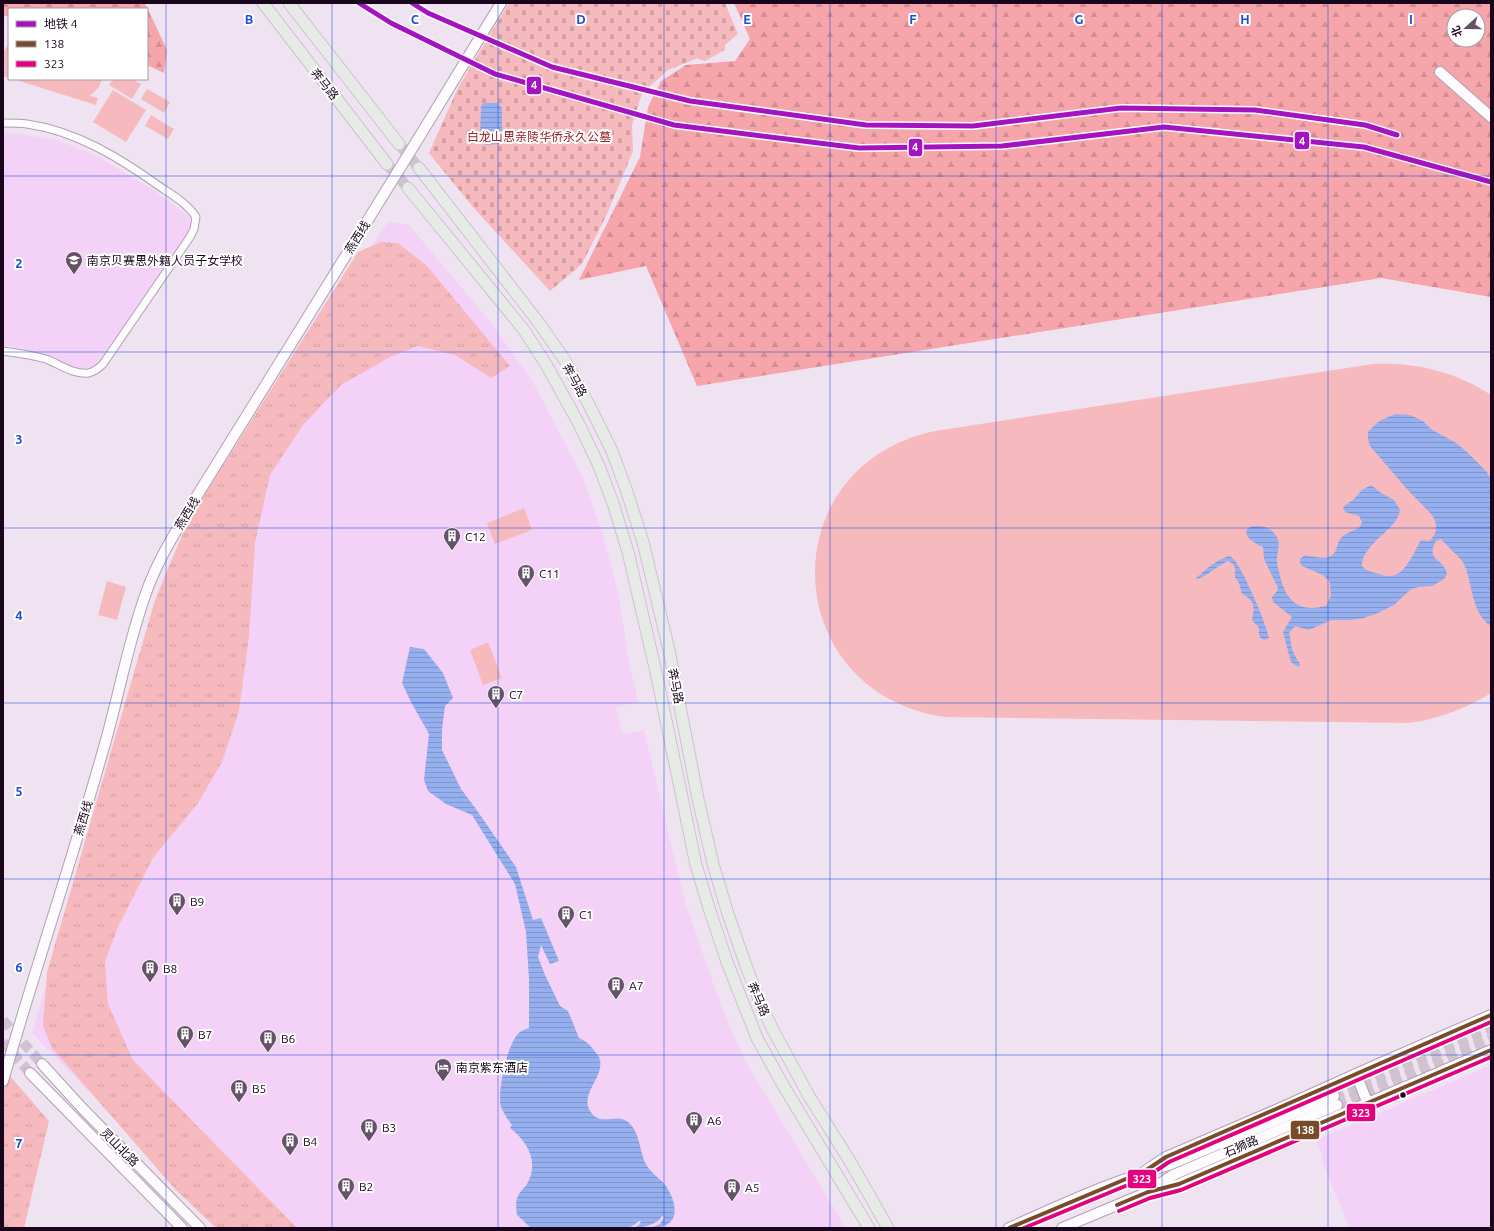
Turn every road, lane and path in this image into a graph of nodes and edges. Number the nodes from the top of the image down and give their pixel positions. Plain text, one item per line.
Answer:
1 (262, 3) edge
2 (289, 3) edge
3 (501, 3) edge
4 (1440, 72) dead end
5 (1491, 117) edge
6 (3, 123) edge
7 (399, 144) tunnel mouth
8 (387, 164) tunnel mouth
9 (419, 168) tunnel mouth
10 (408, 188) tunnel mouth
11 (3, 351) edge
12 (1491, 1015) edge
13 (1491, 1050) edge
14 (42, 1064) tunnel mouth
15 (30, 1073) tunnel mouth
16 (1356, 1074) junction
17 (3, 1081) edge
18 (1368, 1104) junction
19 (1145, 1171) junction
20 (1148, 1192) junction
21 (182, 1228) edge
22 (200, 1228) edge
23 (869, 1228) edge
24 (888, 1228) edge
25 (1009, 1228) edge
26 (1062, 1228) edge

1 - 8 main road, 奔马路
2 - 7 main road, 奔马路
3 - 17 main road, 燕西线
4 - 5 main road
6 - 11 street
9 - 24 main road, 奔马路
10 - 23 main road, 奔马路
12 - 16 main road, 石狮路
13 - 18 main road, 石狮路
14 - 22 main road, 灵山北路
15 - 21 main road, 灵山北路
16 - 18 main road
16 - 19 main road, 石狮路
18 - 20 main road, 石狮路
19 - 20 main road, 石狮路
19 - 25 main road, 石狮路
20 - 26 main road, 石狮路

